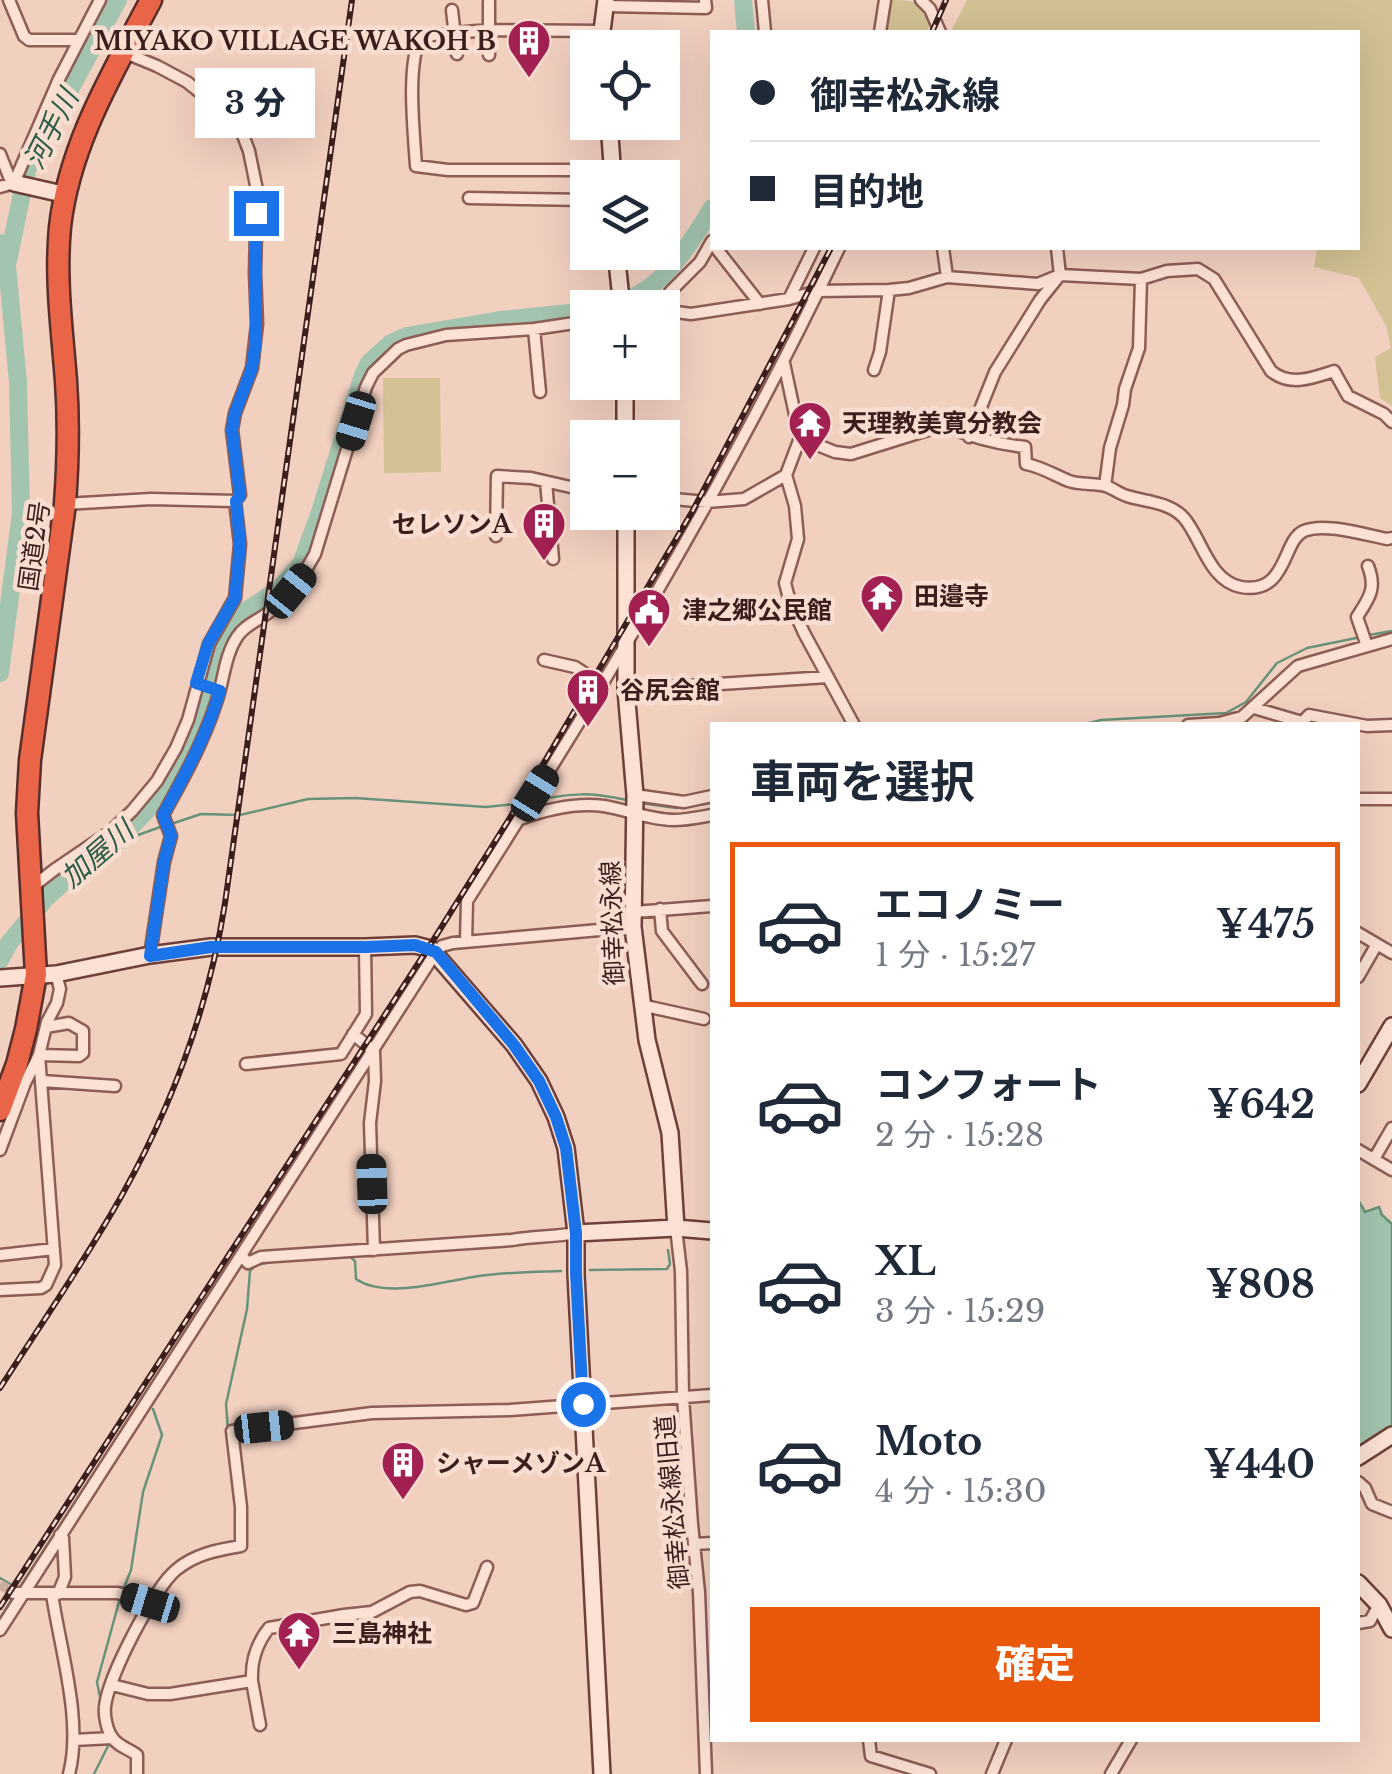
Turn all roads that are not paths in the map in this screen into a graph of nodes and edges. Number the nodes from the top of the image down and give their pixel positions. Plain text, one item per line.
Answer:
1 (9, 0) edge
2 (100, 0) edge
3 (140, 0) edge
4 (151, 0) edge
5 (706, 0) edge
6 (762, 0) edge
7 (885, 0) edge
8 (921, 0) edge
9 (488, 2) edge
10 (606, 3) edge
11 (452, 10) dead end
12 (488, 30) junction
13 (603, 30) edge
14 (766, 30) edge
15 (880, 30) edge
16 (939, 30) edge
17 (455, 34) junction
18 (570, 36) edge
19 (78, 40) junction
20 (124, 52) junction
21 (457, 54) dead end
22 (490, 55) dead end
23 (0, 154) edge
24 (570, 173) edge
25 (10, 184) edge
26 (55, 192) junction
27 (469, 198) dead end
28 (570, 200) edge
29 (710, 248) edge
30 (718, 250) edge
31 (813, 250) edge
32 (838, 250) edge
33 (943, 250) edge
34 (1057, 250) edge
35 (1060, 275) junction
36 (947, 277) junction
37 (1140, 279) junction
38 (672, 290) edge
39 (890, 290) junction
40 (818, 291) junction
41 (790, 299) junction
42 (760, 304) junction
43 (680, 312) edge
44 (570, 323) edge
45 (534, 328) junction
46 (784, 363) junction
47 (874, 370) dead end
48 (540, 392) dead end
49 (1392, 422) edge
50 (969, 437) junction
51 (800, 438) junction
52 (786, 476) junction
53 (546, 482) junction
54 (1106, 486) junction
55 (570, 487) edge
56 (680, 500) edge
57 (236, 501) junction
58 (707, 502) junction
59 (65, 504) junction
60 (626, 530) edge
61 (496, 536) dead end
62 (1392, 538) edge
63 (553, 559) dead end
64 (1368, 566) dead end
65 (1392, 639) edge
66 (625, 644) junction
67 (1367, 646) junction
68 (544, 660) dead end
69 (828, 676) junction
70 (198, 684) junction
71 (602, 686) junction
72 (218, 690) junction
73 (626, 690) junction
74 (1254, 708) junction
75 (852, 722) edge
76 (1225, 722) edge
77 (1298, 722) edge
78 (1302, 722) edge
79 (1345, 722) edge
80 (1360, 725) edge
81 (1392, 725) edge
82 (710, 796) edge
83 (1360, 799) edge
84 (1392, 799) edge
85 (635, 804) junction
86 (710, 815) edge
87 (519, 820) junction
88 (28, 899) junction
89 (710, 906) edge
90 (660, 909) junction
91 (634, 919) junction
92 (1360, 933) edge
93 (466, 942) junction
94 (1377, 944) junction
95 (366, 947) junction
96 (436, 952) junction
97 (1392, 953) edge
98 (150, 956) junction
99 (1360, 974) edge
100 (23, 976) edge
101 (702, 984) dead end
102 (641, 1005) junction
103 (704, 1019) dead end
104 (1392, 1026) edge
105 (46, 1027) junction
106 (353, 1034) junction
107 (371, 1048) junction
108 (39, 1055) junction
109 (246, 1064) dead end
110 (12, 1078) edge
111 (42, 1080) junction
112 (1360, 1081) edge
113 (114, 1086) dead end
114 (0, 1110) edge
115 (1392, 1128) edge
116 (0, 1150) edge
117 (1360, 1151) edge
118 (1374, 1159) junction
119 (1392, 1170) edge
120 (676, 1228) junction
121 (710, 1231) edge
122 (576, 1233) junction
123 (54, 1249) junction
124 (374, 1250) junction
125 (0, 1255) edge
126 (241, 1256) junction
127 (0, 1290) edge
128 (710, 1395) edge
129 (683, 1398) junction
130 (583, 1404) junction
131 (1392, 1435) edge
132 (1360, 1456) edge
133 (1360, 1484) edge
134 (1392, 1512) edge
135 (60, 1535) junction
136 (710, 1543) edge
137 (694, 1544) junction
138 (487, 1567) dead end
139 (710, 1584) edge
140 (1360, 1585) edge
141 (700, 1592) junction
142 (18, 1593) junction
143 (55, 1594) junction
144 (150, 1603) junction
145 (1379, 1605) junction
146 (1360, 1623) edge
147 (1392, 1628) edge
148 (0, 1630) edge
149 (252, 1681) junction
150 (112, 1685) junction
151 (708, 1698) edge
152 (260, 1725) dead end
153 (108, 1738) junction
154 (74, 1740) junction
155 (870, 1742) edge
156 (1005, 1742) edge
157 (1130, 1742) edge
158 (69, 1774) edge
159 (137, 1774) edge
160 (602, 1774) edge
161 (706, 1774) edge
162 (926, 1774) edge
163 (992, 1774) edge
164 (1111, 1774) edge

1 - 19 street
2 - 19 street
3 - 26 highway, 国道2号
4 - 20 highway, 国道2号
5 - 10 street
6 - 14 street
7 - 15 street
8 - 16 street
9 - 12 street
10 - 13 main road
11 - 17 street
12 - 17 street
12 - 18 street
12 - 22 street
17 - 21 street
17 - 24 street
19 - 25 street
20 - 26 highway, 国道2号
20 - 57 street
23 - 25 street
25 - 26 main road
26 - 59 highway, 国道2号
26 - 88 highway, 国道2号
27 - 28 street
29 - 38 street
30 - 42 street
31 - 41 street
32 - 40 street
33 - 36 street
34 - 35 street
35 - 36 street
35 - 37 street
35 - 50 street
36 - 39 street
37 - 49 street
37 - 54 street
39 - 40 street
39 - 47 street
40 - 41 street
40 - 46 street
41 - 42 street
42 - 43 street
44 - 45 street
45 - 48 street
45 - 72 street
46 - 51 street
46 - 58 street
50 - 51 street
50 - 54 street
51 - 52 street
52 - 58 street
52 - 69 street
53 - 55 street
53 - 61 street
53 - 63 street
54 - 62 street
56 - 58 street
57 - 59 street
57 - 70 street
58 - 66 street
59 - 88 highway, 国道2号
60 - 66 main road, 御幸松永線
64 - 67 street
65 - 67 street
66 - 71 street
66 - 73 main road, 御幸松永線
67 - 74 street
68 - 71 street
69 - 73 street
69 - 75 street
70 - 72 street
70 - 88 street
71 - 87 street
72 - 98 street
73 - 85 main road, 御幸松永線
74 - 76 street
74 - 77 street
78 - 79 street
80 - 81 street
82 - 85 street
83 - 84 street
85 - 86 street
85 - 87 street
85 - 91 main road, 御幸松永線
87 - 93 street
88 - 100 highway, 国道2号
89 - 90 street
90 - 91 street
90 - 101 street
91 - 93 street
91 - 102 main road, 御幸松永線
92 - 94 street
93 - 96 street
94 - 97 street
94 - 99 street
95 - 96 main road
95 - 98 main road
95 - 106 street
96 - 107 street
96 - 122 main road
98 - 100 main road
100 - 105 street
100 - 110 highway, 国道2号
102 - 103 street
102 - 120 main road, 御幸松永線
104 - 112 main road
105 - 108 street
105 - 108 street
106 - 107 street
106 - 109 street
107 - 124 street
107 - 126 street
108 - 110 street
108 - 111 street
110 - 114 highway, 国道2号
110 - 116 street
111 - 113 street
111 - 123 street
115 - 118 street
117 - 118 street
118 - 119 street
120 - 121 main road
120 - 122 main road
120 - 129 street, 御幸松永線旧道
122 - 124 street
122 - 130 main road
123 - 125 street
123 - 127 street
124 - 126 street
126 - 135 street
128 - 129 street
129 - 130 street
129 - 137 street, 御幸松永線旧道
130 - 144 street
130 - 160 main road
131 - 132 main road
133 - 134 street
135 - 142 street
135 - 143 street
136 - 137 street
137 - 141 street, 御幸松永線旧道
138 - 149 street
139 - 141 street
140 - 145 main road
141 - 151 street, 御幸松永線旧道
142 - 143 street
142 - 148 street
143 - 144 street
143 - 154 street
144 - 150 street
145 - 146 street
145 - 147 main road
149 - 150 street
149 - 152 street
150 - 153 street
151 - 161 street, 御幸松永線旧道
153 - 154 street
153 - 159 street
154 - 158 street
155 - 162 street
156 - 163 street
157 - 164 street

